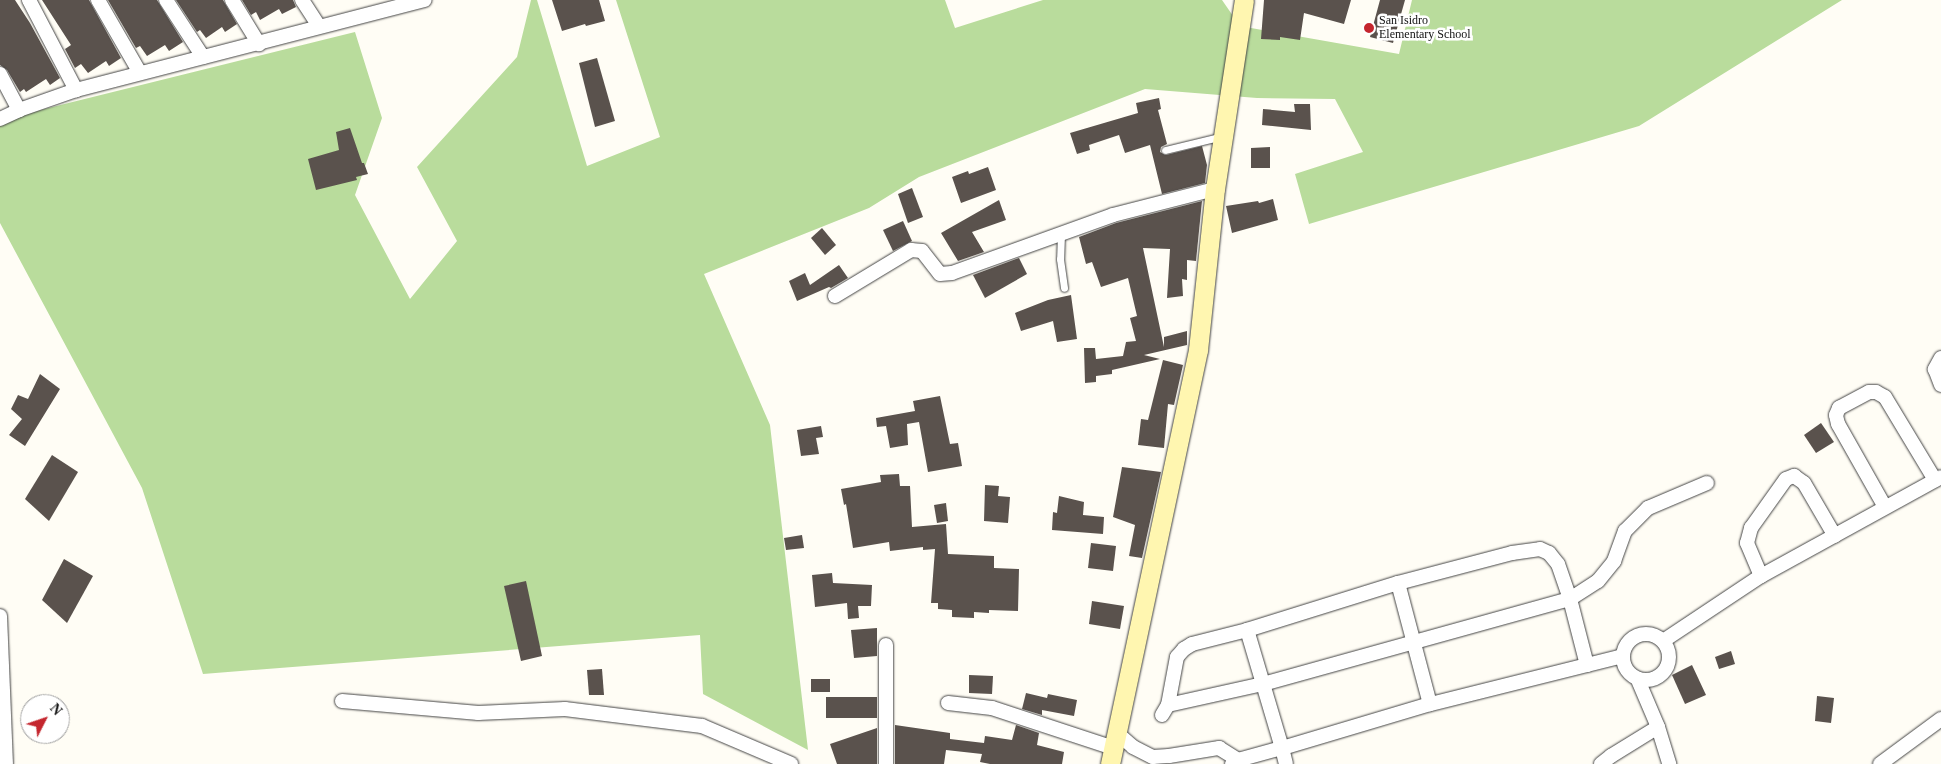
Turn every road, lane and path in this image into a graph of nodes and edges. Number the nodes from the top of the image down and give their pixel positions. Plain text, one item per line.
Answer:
1 (29, 0) edge
2 (98, 0) edge
3 (166, 0) edge
4 (232, 0) edge
5 (302, 0) edge
6 (425, 0) edge
7 (1244, 0) edge
8 (377, 5) edge
9 (319, 26) junction
10 (259, 44) junction
11 (203, 57) junction
12 (140, 73) junction
13 (0, 74) edge
14 (76, 90) junction
15 (20, 110) junction
16 (0, 119) edge
17 (1223, 136) junction
18 (1165, 150) dead end
19 (1215, 189) junction
20 (1061, 234) junction
21 (1064, 288) dead end
22 (835, 296) dead end
23 (1941, 358) edge
24 (1941, 385) edge
25 (1938, 478) edge
26 (1707, 483) dead end
27 (1885, 507) junction
28 (1835, 536) junction
29 (1761, 576) junction
30 (1398, 583) junction
31 (1570, 599) junction
32 (0, 616) edge
33 (1247, 630) junction
34 (1663, 641) junction
35 (1415, 643) junction
36 (886, 645) dead end
37 (1622, 656) junction
38 (1587, 665) junction
39 (1638, 680) junction
40 (1263, 684) junction
41 (342, 701) dead end
42 (948, 703) dead end
43 (1430, 704) junction
44 (1941, 719) edge
45 (1658, 727) junction
46 (1114, 748) edge
47 (1282, 748) junction
48 (1235, 762) edge
49 (6, 764) edge
50 (791, 764) edge
51 (886, 764) edge
52 (1286, 764) edge
53 (1601, 764) edge
54 (1669, 764) edge
55 (1880, 764) edge

1 - 14 street
2 - 12 street
3 - 11 street
4 - 10 street
5 - 9 street
6 - 8 street
7 - 17 street
8 - 9 street
9 - 10 street
10 - 11 street
11 - 12 street
12 - 14 street
13 - 15 street
14 - 15 street
15 - 16 street
17 - 18 lane
17 - 19 street
19 - 20 street
19 - 46 street
20 - 21 lane
20 - 22 street
23 - 24 street
25 - 27 street
25 - 27 street
26 - 31 street
27 - 28 street
28 - 29 street
28 - 29 street
29 - 34 street
30 - 31 street
30 - 33 street
30 - 35 street
31 - 35 street
31 - 38 street
32 - 49 street
33 - 40 street
33 - 40 street
34 - 37 street
34 - 39 street
35 - 40 street
35 - 43 street
36 - 51 street
37 - 38 street
37 - 39 street
38 - 43 street
39 - 45 street
40 - 47 street
41 - 50 street
42 - 46 street
43 - 47 street
44 - 55 street
45 - 53 street
45 - 54 street
46 - 48 street
47 - 48 street
47 - 52 street

